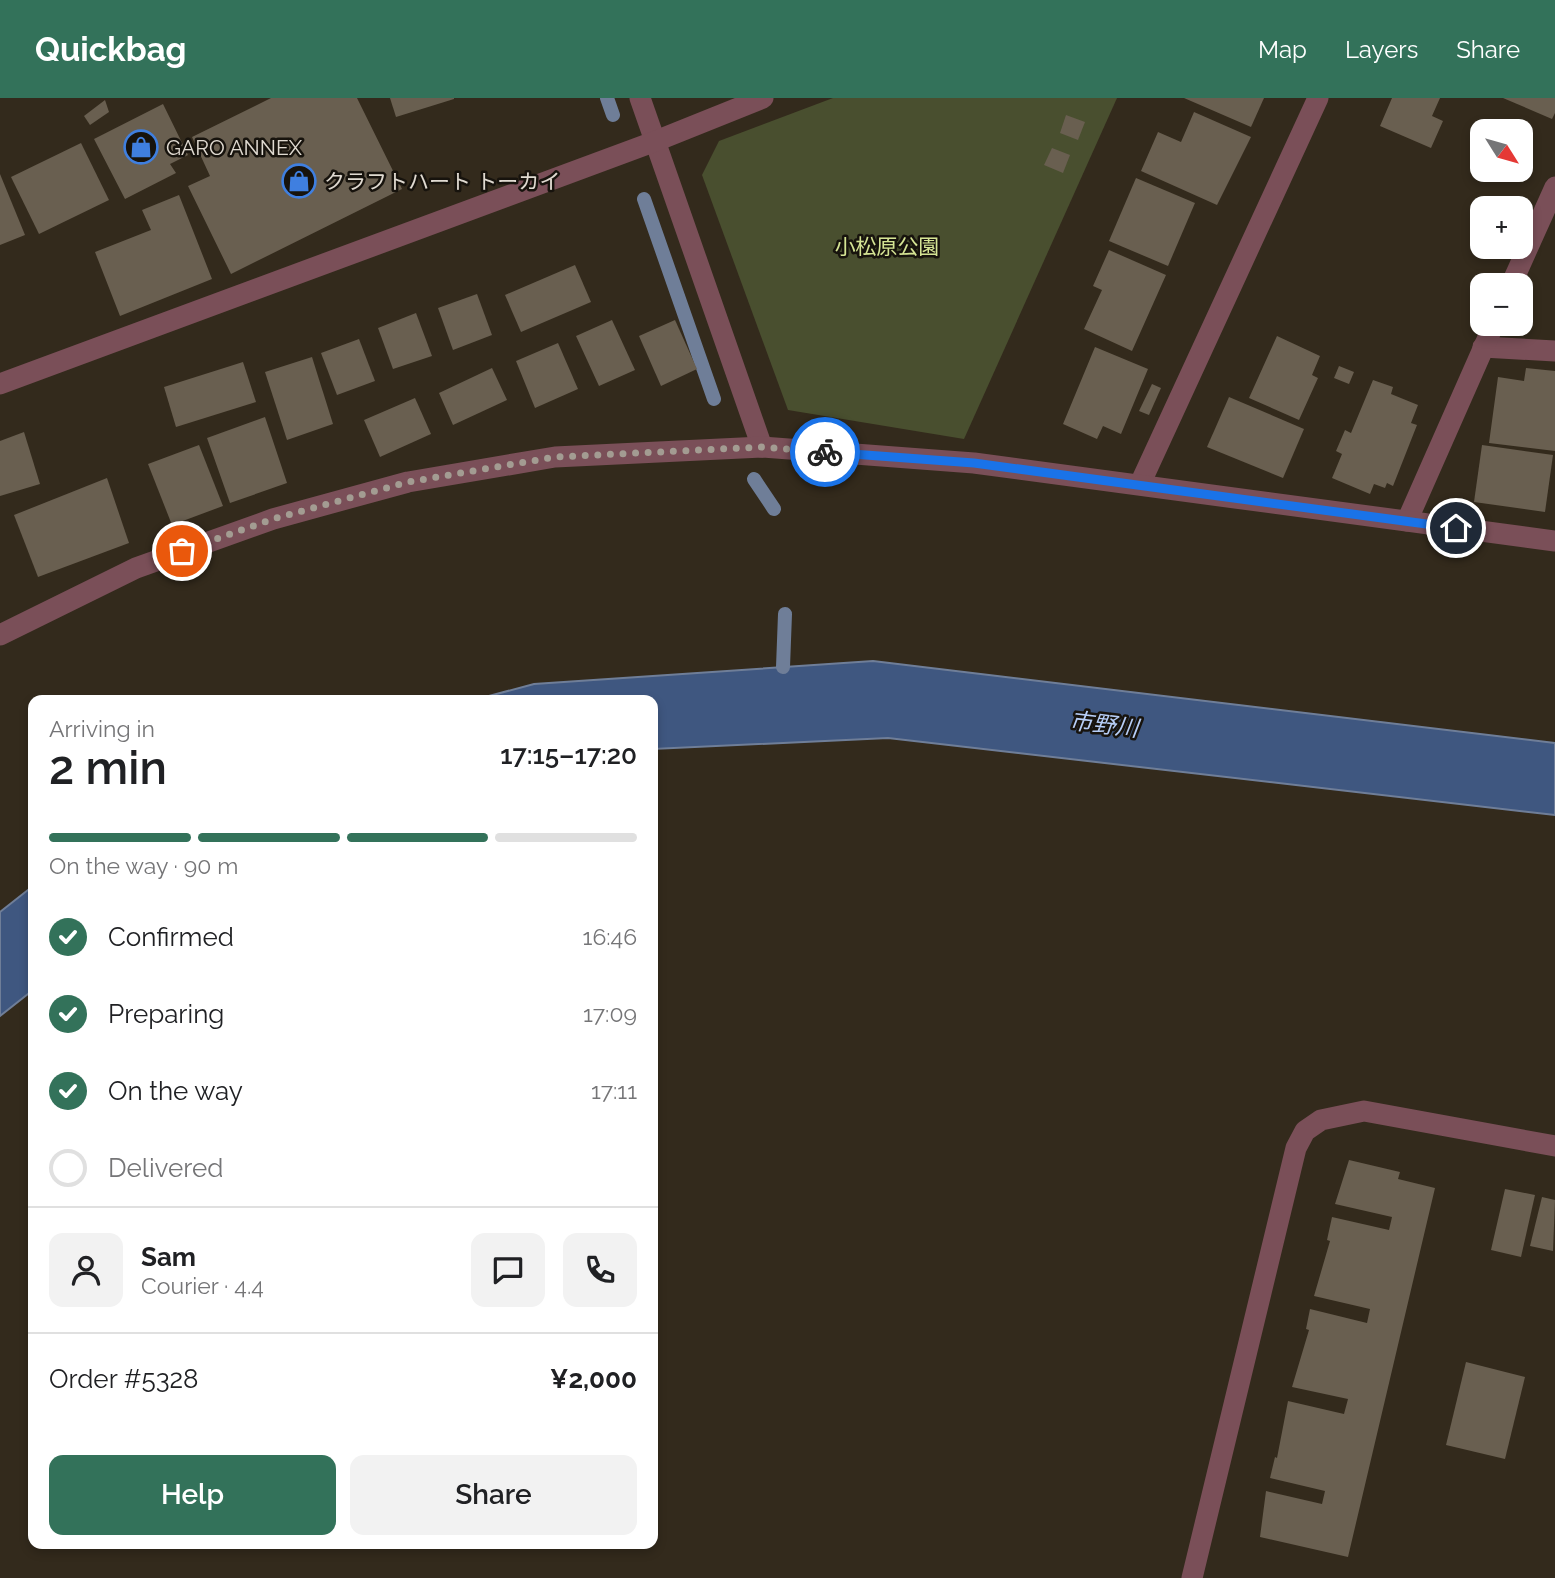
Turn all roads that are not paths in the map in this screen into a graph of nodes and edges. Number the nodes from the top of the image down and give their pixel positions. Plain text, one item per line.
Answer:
1 (640, 98) edge
2 (763, 98) edge
3 (1318, 98) edge
4 (656, 141) junction
5 (1555, 187) edge
6 (1516, 273) edge
7 (1488, 336) edge
8 (1483, 347) junction
9 (1555, 351) edge
10 (0, 384) edge
11 (762, 447) junction
12 (1140, 484) junction
13 (1407, 521) junction
14 (1555, 541) edge
15 (2, 629) edge
16 (1555, 1146) edge
17 (1192, 1578) edge

1 - 4 street
2 - 4 street
3 - 12 street
4 - 10 street
4 - 11 street
5 - 6 street
7 - 8 street
8 - 9 street
8 - 13 street
11 - 12 street
11 - 15 street
12 - 13 street
13 - 14 street
16 - 17 street

